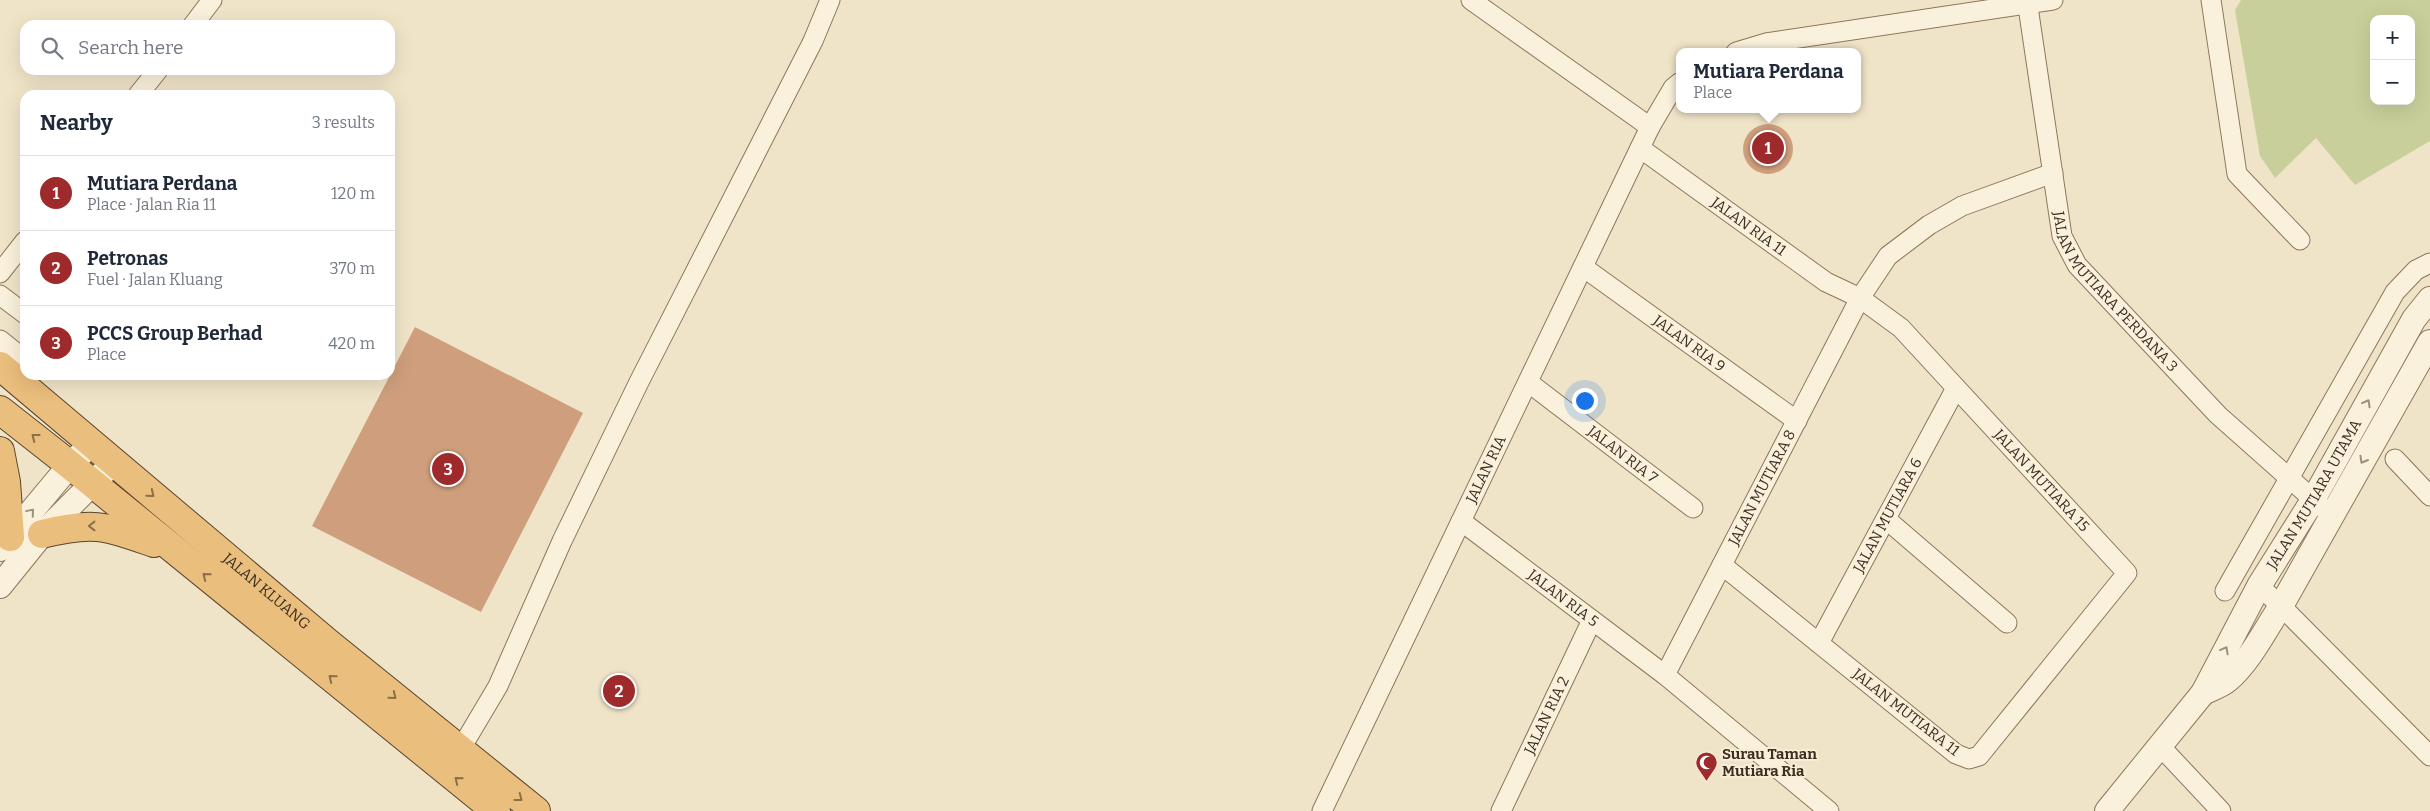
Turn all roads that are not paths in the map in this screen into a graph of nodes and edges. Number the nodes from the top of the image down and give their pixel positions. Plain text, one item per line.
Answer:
1 (212, 0) edge
2 (830, 0) edge
3 (1470, 0) edge
4 (2053, 0) edge
5 (2211, 0) edge
6 (2027, 2) edge
7 (197, 20) edge
8 (1749, 48) edge
9 (154, 75) edge
10 (1676, 86) edge
11 (142, 90) edge
12 (1650, 127) junction
13 (1640, 148) junction
14 (2053, 173) junction
15 (2300, 240) dead end
16 (20, 247) edge
17 (2430, 263) edge
18 (1583, 266) junction
19 (0, 273) edge
20 (0, 295) edge
21 (1860, 298) junction
22 (2430, 299) edge
23 (20, 310) edge
24 (0, 340) edge
25 (2430, 342) edge
26 (20, 356) edge
27 (0, 366) edge
28 (20, 378) edge
29 (1528, 382) junction
30 (32, 386) edge
31 (1956, 388) junction
32 (0, 410) edge
33 (1797, 421) junction
34 (91, 444) junction
35 (0, 451) edge
36 (2395, 459) dead end
37 (113, 463) junction
38 (70, 465) junction
39 (2290, 479) junction
40 (91, 483) junction
41 (2430, 496) edge
42 (2313, 500) junction
43 (1693, 508) dead end
44 (2331, 515) junction
45 (1886, 519) junction
46 (1462, 521) junction
47 (42, 534) junction
48 (5, 543) edge
49 (172, 549) junction
50 (1722, 565) junction
51 (2127, 573) joint
52 (0, 586) edge
53 (2260, 586) junction
54 (2225, 591) dead end
55 (2281, 606) junction
56 (1592, 620) junction
57 (2007, 623) dead end
58 (1818, 643) junction
59 (1665, 676) junction
60 (2203, 693) junction
61 (2160, 746) junction
62 (460, 750) junction
63 (2430, 756) edge
64 (496, 811) edge
65 (536, 811) edge
66 (1322, 811) edge
67 (1501, 811) edge
68 (1829, 811) edge
69 (2107, 811) edge
70 (2221, 811) edge

1 - 7 street
2 - 62 street
3 - 12 street
4 - 6 street
5 - 15 street
6 - 8 street
6 - 14 street, JALAN MUTIARA PERDANA 3
9 - 11 street
10 - 12 street, JALAN RIA
12 - 13 street, JALAN RIA
13 - 18 street, JALAN RIA
13 - 21 street, JALAN RIA 11
14 - 21 street, JALAN MUTIARA 8
14 - 39 street, JALAN MUTIARA PERDANA 3
16 - 19 street
17 - 39 street
18 - 29 street, JALAN RIA
18 - 33 street, JALAN RIA 9
20 - 23 street
21 - 31 street, JALAN RIA 11
21 - 33 street, JALAN MUTIARA 8
42 -> 22 street, JALAN MUTIARA UTAMA
24 - 26 street
25 -> 44 street, JALAN MUTIARA UTAMA
27 - 28 highway, JALAN KLUANG
29 - 43 street, JALAN RIA 7
29 - 46 street, JALAN RIA
30 - 34 highway, JALAN KLUANG
31 - 45 street, JALAN MUTIARA 6
31 - 51 street, JALAN MUTIARA 15
38 -> 32 highway, JALAN KLUANG
33 - 50 street, JALAN MUTIARA 8
34 - 37 highway, JALAN KLUANG
34 - 38 street
35 - 48 highway
36 - 41 street
37 - 40 street
37 -> 62 highway, JALAN KLUANG
38 - 40 highway, JALAN KLUANG
48 -> 38 street
39 - 42 street, JALAN MUTIARA PERDANA 3
39 - 54 street
40 - 47 street
40 - 49 highway, JALAN KLUANG
42 - 44 street, JALAN MUTIARA PERDANA 3
42 - 53 street, JALAN MUTIARA UTAMA
44 - 55 street, JALAN MUTIARA UTAMA
45 - 57 street
45 - 58 street, JALAN MUTIARA 6
46 - 56 street, JALAN RIA 5
46 - 66 street, JALAN RIA
49 -> 47 highway
47 - 52 street
64 -> 49 highway, JALAN KLUANG
50 - 58 street, JALAN MUTIARA 11
50 - 59 street, JALAN MUTIARA 8
51 - 58 street, JALAN MUTIARA 11
53 - 55 street
60 -> 53 street, JALAN MUTIARA UTAMA
55 - 60 street, JALAN MUTIARA UTAMA
55 - 63 street
56 - 59 street, JALAN RIA 5
56 - 67 street, JALAN RIA 2
59 - 68 street, JALAN RIA 5
60 - 61 street, JALAN MUTIARA UTAMA
61 - 69 street, JALAN MUTIARA UTAMA
61 - 70 street
62 -> 65 highway, JALAN KLUANG

